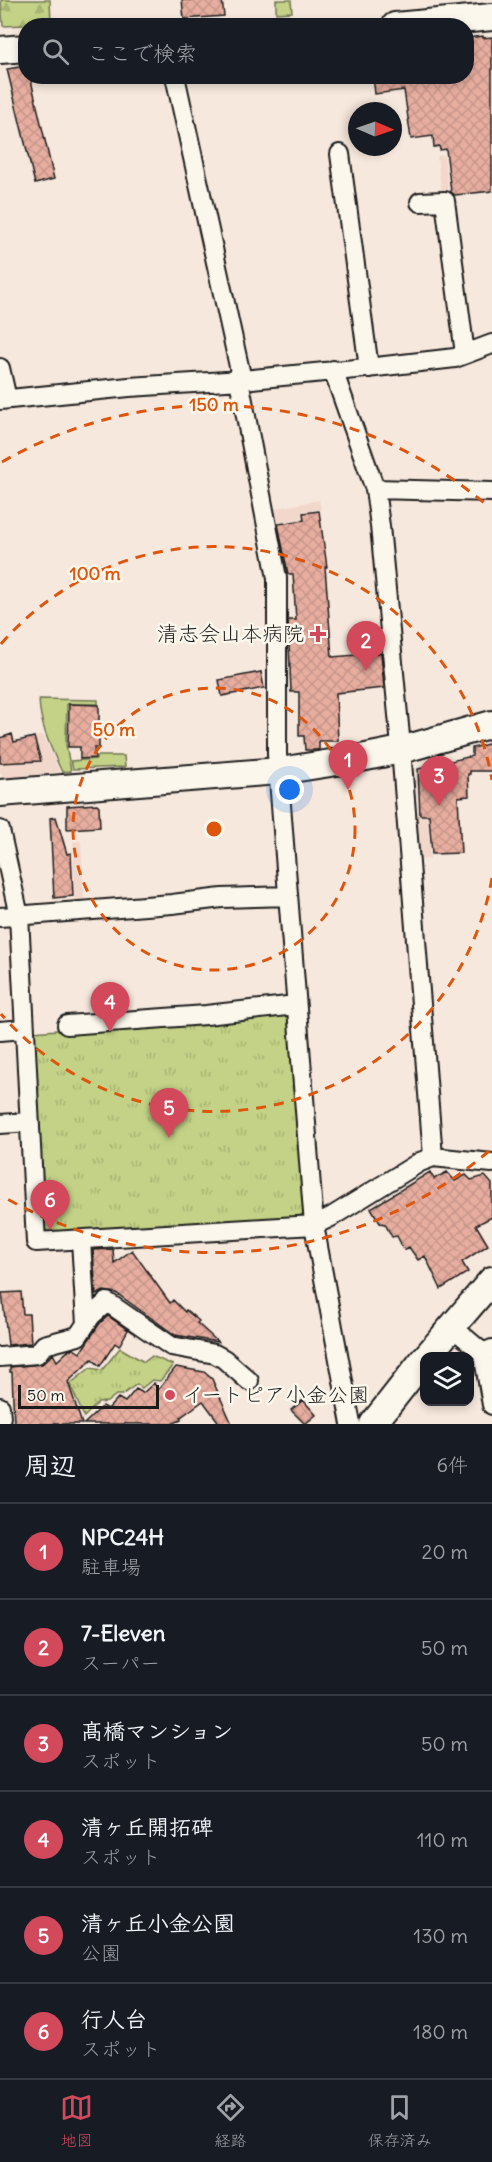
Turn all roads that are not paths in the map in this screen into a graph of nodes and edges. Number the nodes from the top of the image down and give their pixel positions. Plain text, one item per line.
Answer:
1 (492, 17) edge
2 (474, 19) edge
3 (18, 49) edge
4 (0, 50) edge
5 (177, 84) edge
6 (340, 154) dead end
7 (420, 202) dead end
8 (492, 344) edge
9 (465, 354) junction
10 (0, 368) edge
11 (369, 368) junction
12 (333, 370) junction
13 (240, 380) junction
14 (4, 400) edge
15 (375, 489) junction
16 (492, 492) edge
17 (492, 724) edge
18 (401, 750) junction
19 (279, 771) junction
20 (0, 793) edge
21 (0, 830) edge
22 (288, 896) junction
23 (19, 916) junction
24 (0, 917) edge
25 (297, 1005) junction
26 (67, 1025) dead end
27 (24, 1029) junction
28 (0, 1031) edge
29 (29, 1122) junction
30 (0, 1124) edge
31 (433, 1157) junction
32 (492, 1163) edge
33 (314, 1225) junction
34 (81, 1240) junction
35 (492, 1280) edge
36 (86, 1324) junction
37 (451, 1326) junction
38 (488, 1351) edge
39 (431, 1352) edge
40 (0, 1357) edge
41 (420, 1366) edge
42 (249, 1382) dead end
43 (492, 1405) edge
44 (0, 1407) edge
45 (1, 1417) edge
46 (351, 1424) edge
47 (374, 1424) edge

1 - 2 street
3 - 4 street
5 - 13 street
6 - 11 street
7 - 9 street
8 - 9 street
9 - 11 street
10 - 14 street
11 - 12 street
12 - 13 street
12 - 15 street
13 - 14 street
13 - 19 street
15 - 16 street
15 - 18 street
17 - 18 street
18 - 19 street
18 - 31 street
19 - 20 street
19 - 22 street
21 - 23 street
22 - 23 street
22 - 25 street
23 - 24 street
23 - 27 street
25 - 26 street
25 - 33 street
27 - 28 street
27 - 29 street
29 - 30 street
29 - 34 street
31 - 32 street
31 - 33 street
33 - 34 street
33 - 46 street
34 - 36 street
35 - 37 street
36 - 40 street
36 - 42 street
37 - 38 street
37 - 39 street
38 - 43 street
41 - 47 street
44 - 45 street

